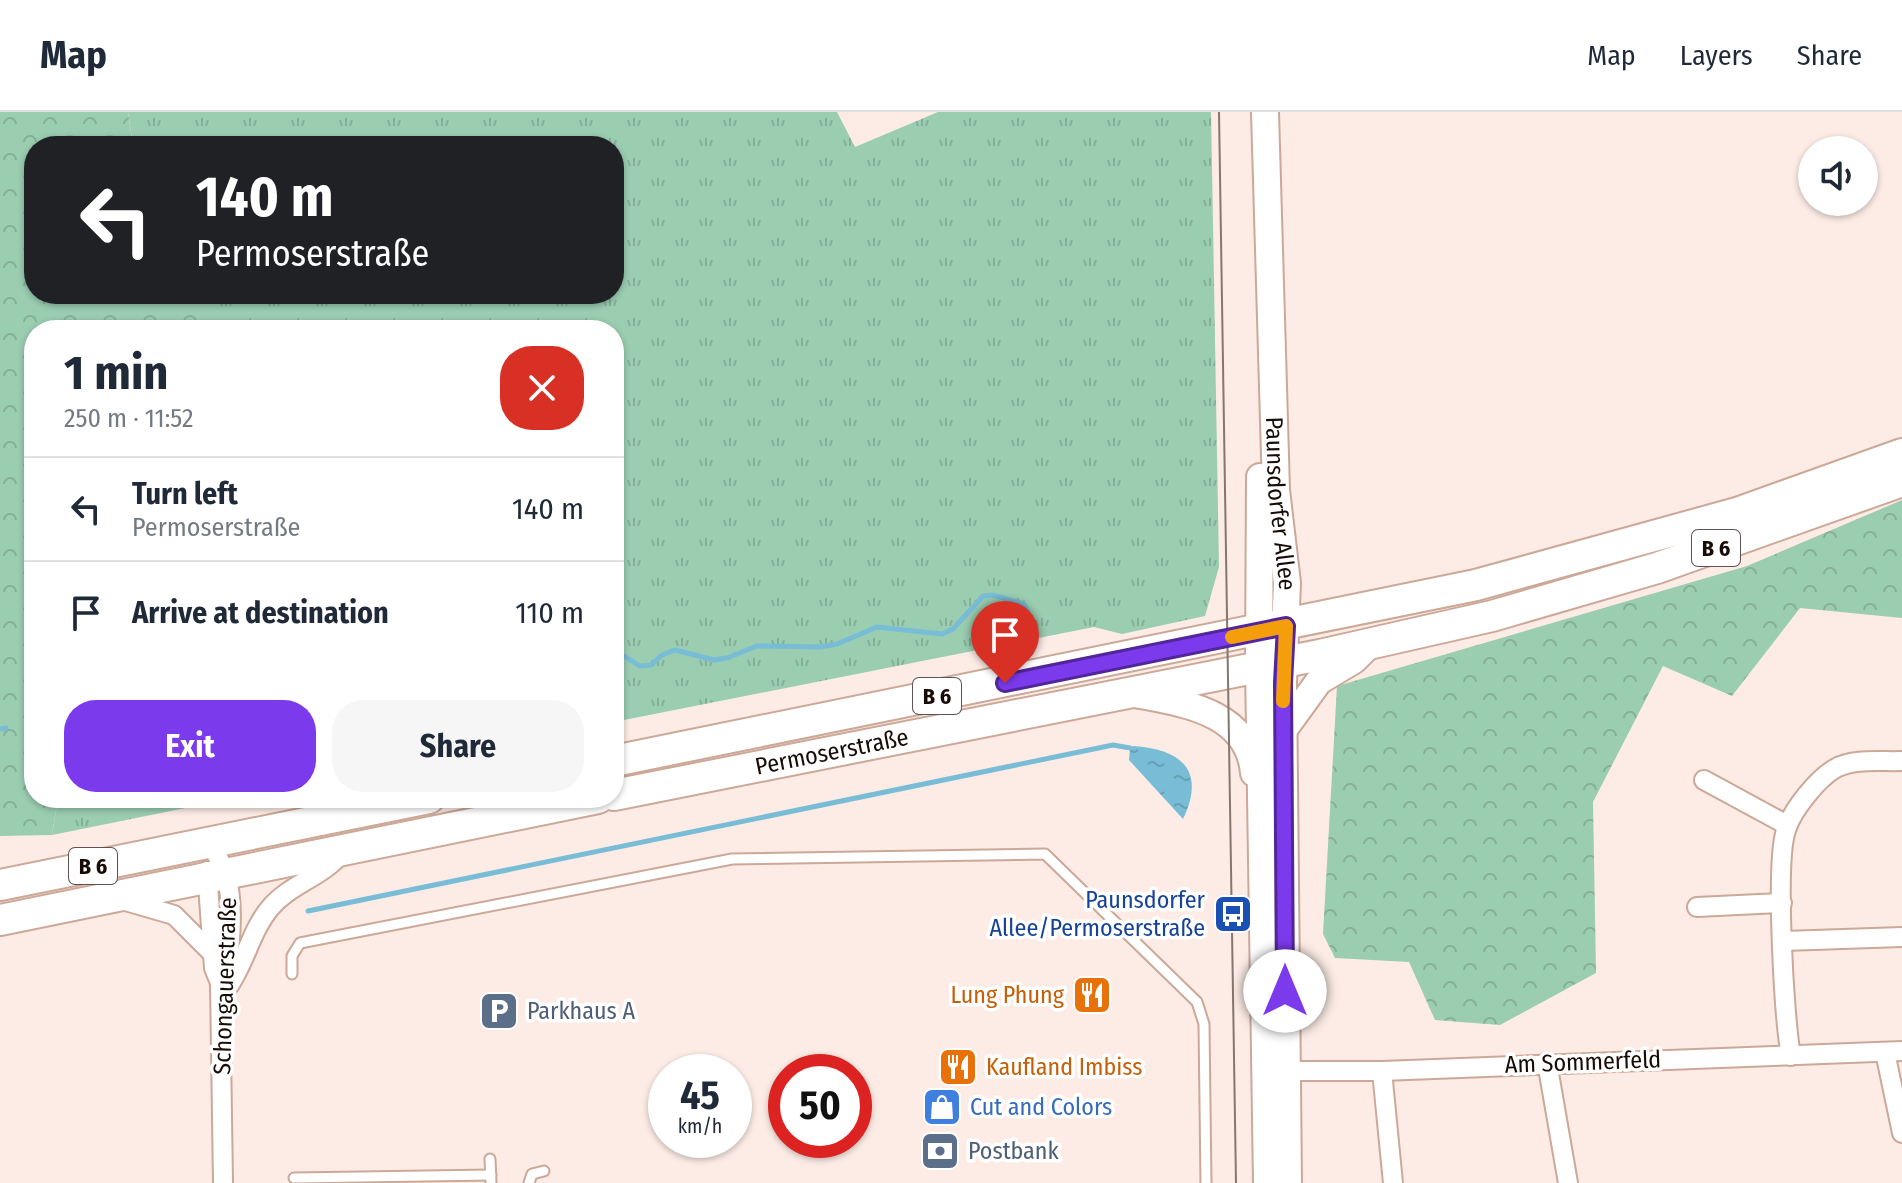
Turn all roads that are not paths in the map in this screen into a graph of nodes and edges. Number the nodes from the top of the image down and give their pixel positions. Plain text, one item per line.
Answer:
1 (1265, 112) edge
2 (1902, 454) edge
3 (1902, 481) edge
4 (1273, 629) junction
5 (1370, 644) junction
6 (1271, 664) junction
7 (1127, 692) junction
8 (1285, 728) junction
9 (624, 759) edge
10 (1902, 761) edge
11 (1704, 780) dead end
12 (624, 793) edge
13 (379, 808) edge
14 (549, 808) edge
15 (1787, 825) junction
16 (1261, 826) junction
17 (210, 842) junction
18 (345, 850) junction
19 (216, 876) junction
20 (0, 885) edge
21 (111, 897) junction
22 (1782, 903) junction
23 (1697, 907) dead end
24 (0, 920) edge
25 (1902, 937) edge
26 (1784, 941) junction
27 (212, 953) junction
28 (292, 974) dead end
29 (220, 991) junction
30 (1894, 1052) edge
31 (1791, 1056) junction
32 (1547, 1062) junction
33 (1276, 1071) junction
34 (1382, 1071) junction
35 (1902, 1133) edge
36 (490, 1159) dead end
37 (544, 1171) dead end
38 (294, 1178) dead end
39 (491, 1179) edge
40 (223, 1183) edge
41 (529, 1183) edge
42 (1206, 1183) edge
43 (1267, 1183) edge
44 (1288, 1183) edge
45 (1393, 1183) edge
46 (1568, 1183) edge

1 - 4 main road, Paunsdorfer Allee
2 - 4 main road, B 6
3 - 5 main road, B 6
4 - 6 main road, Paunsdorfer Allee
4 - 9 main road, Permoserstraße / B 6
5 - 6 main road, B 6
5 - 8 main road
6 - 7 main road, Permoserstraße / B 6
6 - 8 main road, Paunsdorfer Allee
6 - 16 main road, Paunsdorfer Allee
7 - 12 main road, Permoserstraße / B 6
7 - 16 main road
8 - 33 main road, Paunsdorfer Allee
10 - 15 street
11 - 15 street
13 - 17 main road, B 6
14 - 18 main road, B 6
15 - 22 street
16 - 33 main road, Paunsdorfer Allee
17 - 19 street, Schongauerstraße
17 - 20 main road, B 6
18 - 19 main road, B 6
18 - 29 street
19 - 21 main road, B 6
19 - 27 street
19 - 29 street, Schongauerstraße
21 - 24 main road, B 6
21 - 27 street
22 - 23 street
22 - 26 street
25 - 26 street
26 - 31 street
27 - 29 street
28 - 42 lane
29 - 40 street, Schongauerstraße
30 - 31 street, Am Sommerfeld
30 - 35 street
31 - 32 street, Am Sommerfeld
32 - 34 street, Am Sommerfeld
32 - 46 street
33 - 34 street, Am Sommerfeld
33 - 43 main road, Paunsdorfer Allee
33 - 44 main road, Paunsdorfer Allee
34 - 45 street
36 - 39 lane
37 - 41 lane
38 - 39 lane

